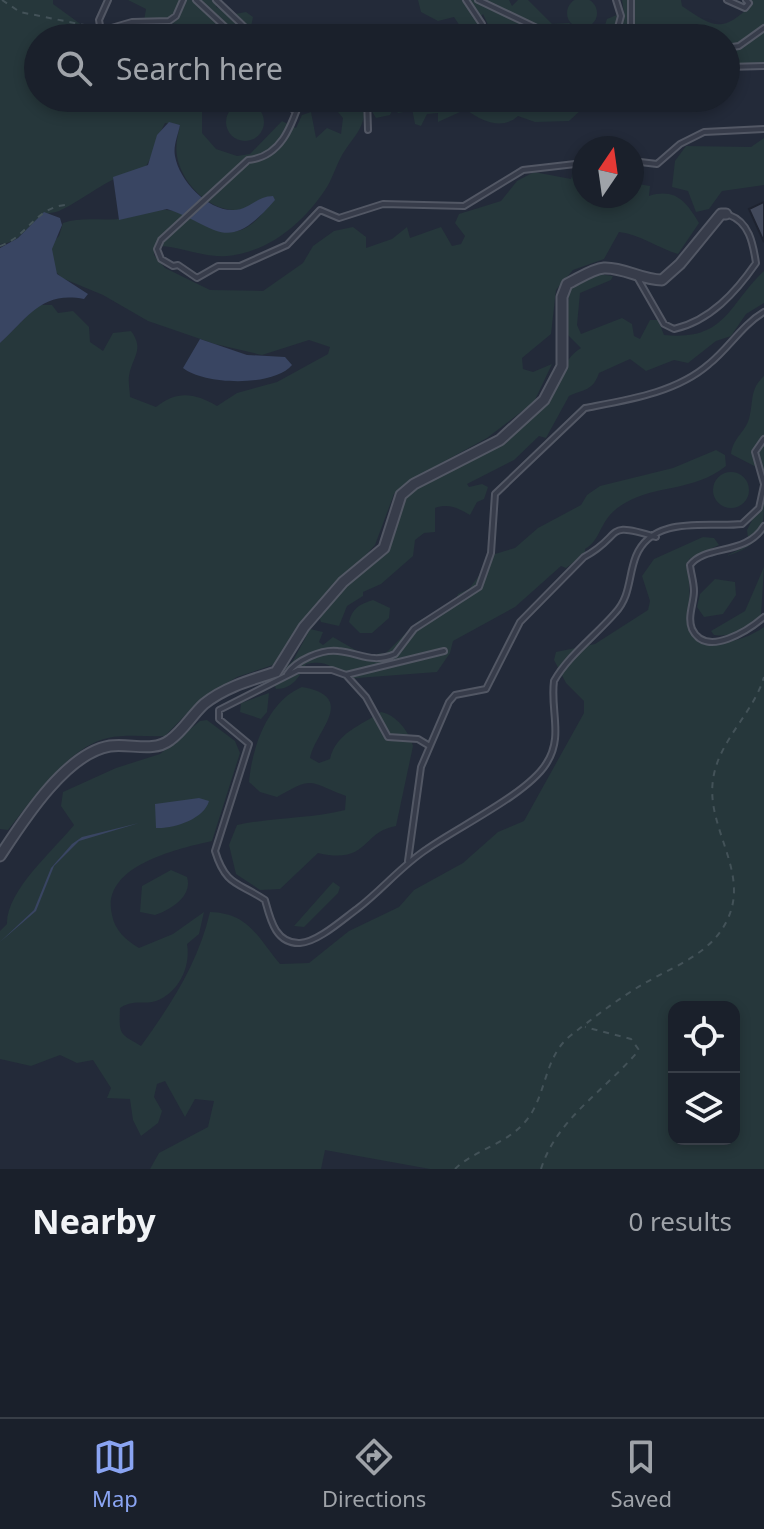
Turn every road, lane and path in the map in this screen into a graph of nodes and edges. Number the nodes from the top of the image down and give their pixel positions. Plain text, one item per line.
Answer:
1 (2, 0) edge
2 (108, 0) edge
3 (183, 0) edge
4 (196, 0) edge
5 (216, 0) edge
6 (478, 0) edge
7 (616, 0) edge
8 (631, 0) edge
9 (727, 0) edge
10 (746, 0) edge
11 (469, 2) edge
12 (79, 24) edge
13 (99, 24) edge
14 (125, 24) edge
15 (222, 24) edge
16 (241, 24) edge
17 (482, 24) edge
18 (529, 24) edge
19 (618, 24) edge
20 (631, 24) edge
21 (764, 28) edge
22 (740, 45) edge
23 (764, 66) edge
24 (740, 67) edge
25 (295, 112) edge
26 (367, 112) edge
27 (764, 129) edge
28 (368, 130) dead end
29 (644, 162) edge
30 (572, 164) edge
31 (65, 205) dead end
32 (726, 214) joint
33 (0, 246) edge
34 (637, 277) junction
35 (764, 312) edge
36 (763, 440) edge
37 (764, 484) edge
38 (764, 526) edge
39 (656, 537) junction
40 (764, 617) edge
41 (444, 651) dead end
42 (286, 675) junction
43 (346, 675) junction
44 (764, 677) edge
45 (428, 745) junction
46 (0, 856) edge
47 (407, 864) junction
48 (584, 1026) junction
49 (455, 1169) edge
50 (541, 1169) edge

1 - 12 path
2 - 13 lane
3 - 14 lane
4 - 15 lane
5 - 16 lane
6 - 18 lane
7 - 19 lane
8 - 20 lane
9 - 10 lane
11 - 17 lane
21 - 22 lane
23 - 24 lane
25 - 30 lane
26 - 28 lane
27 - 29 lane
31 - 33 path
32 - 34 street
32 - 34 lane
34 - 46 street
35 - 42 lane
36 - 37 lane
37 - 39 lane
38 - 40 lane
39 - 45 lane
39 - 47 lane
41 - 43 lane
42 - 43 lane
42 - 47 lane
43 - 45 lane
44 - 48 path
45 - 47 lane
48 - 49 path
48 - 50 path

